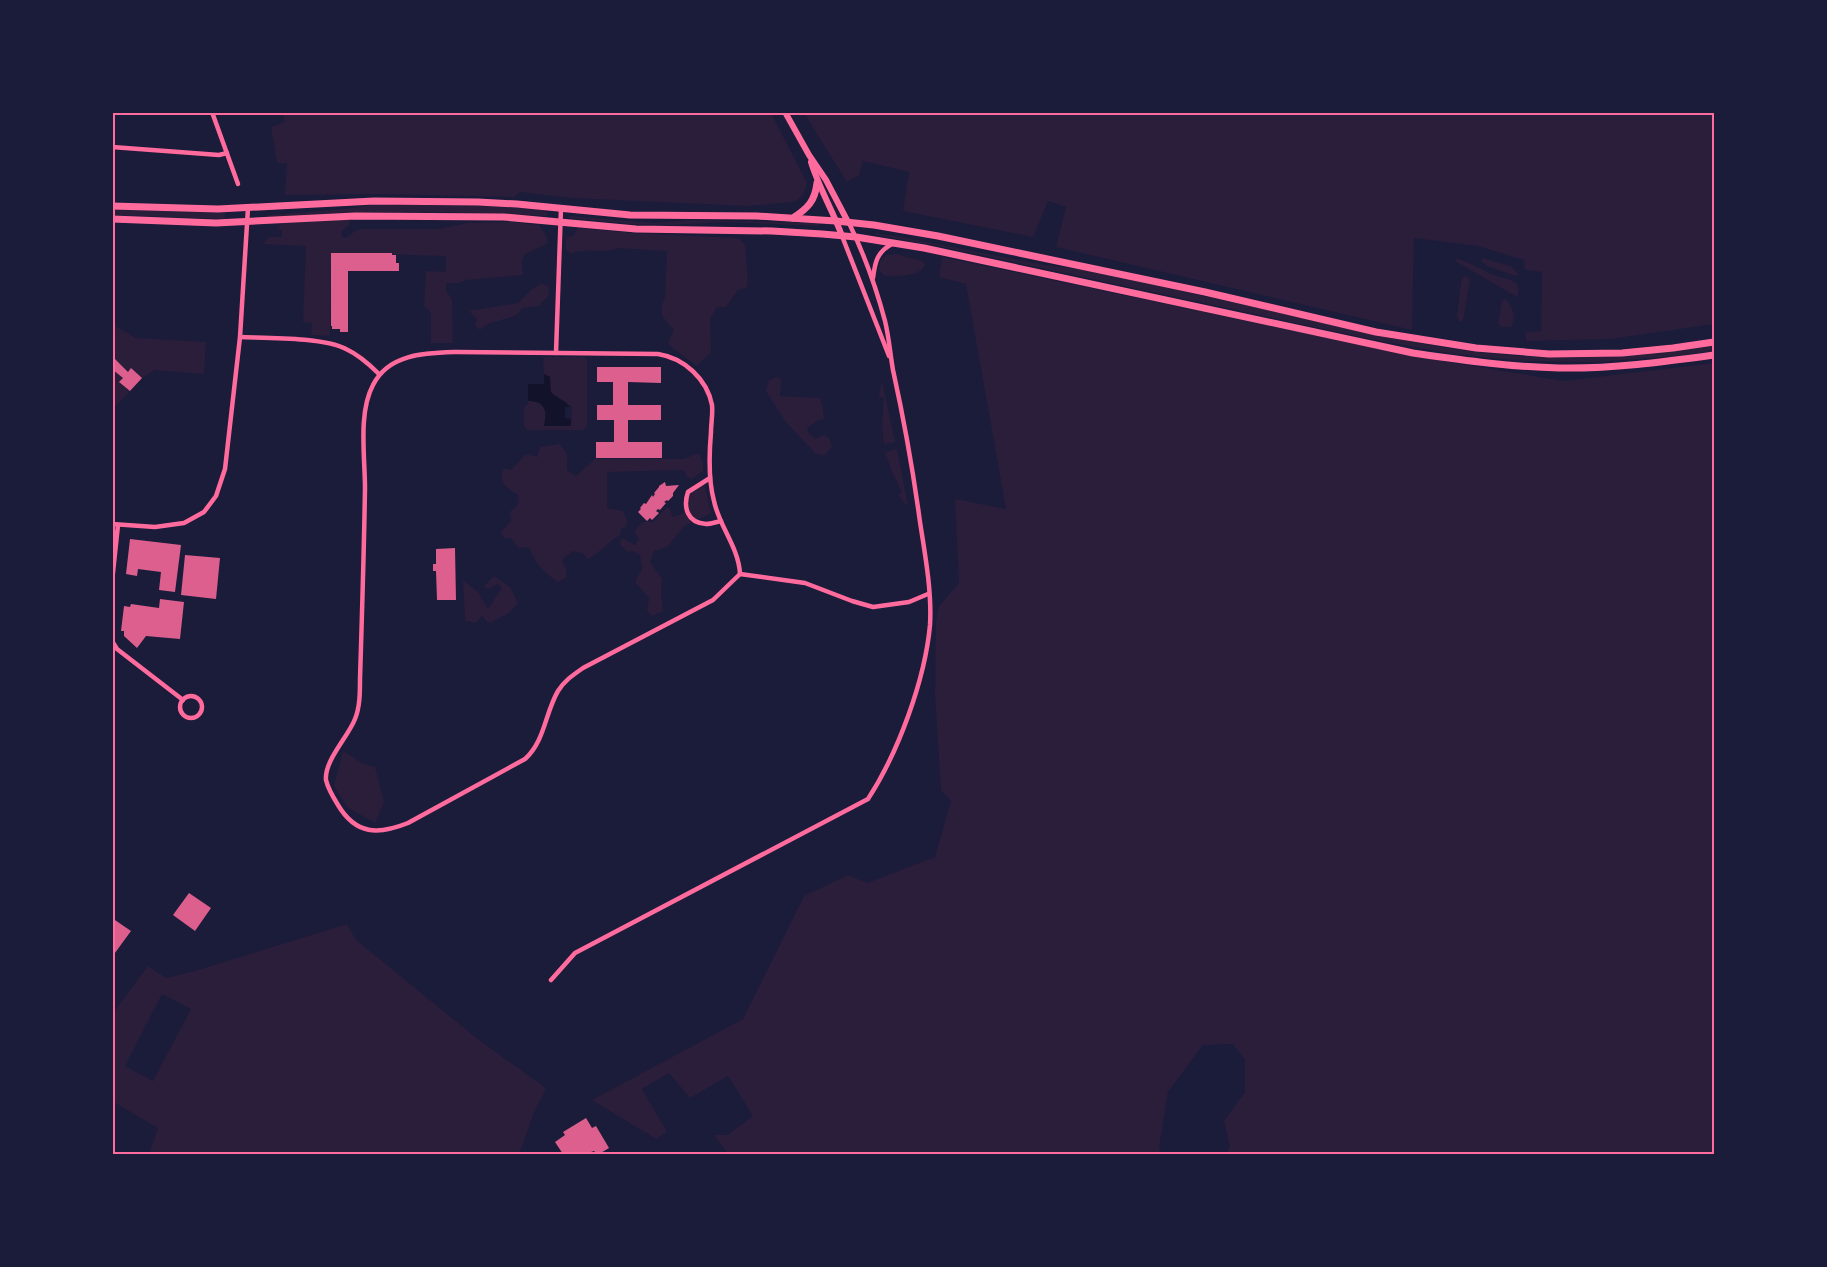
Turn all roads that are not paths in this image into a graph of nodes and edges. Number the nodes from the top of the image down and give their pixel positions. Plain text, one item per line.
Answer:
1 (212, 112) edge
2 (785, 112) edge
3 (112, 147) edge
4 (227, 153) junction
5 (809, 155) junction
6 (817, 183) junction
7 (238, 184) dead end
8 (112, 206) edge
9 (248, 208) junction
10 (561, 208) junction
11 (794, 218) junction
12 (112, 219) edge
13 (836, 221) junction
14 (248, 222) junction
15 (560, 222) junction
16 (848, 222) junction
17 (842, 236) junction
18 (856, 237) junction
19 (894, 243) junction
20 (873, 281) junction
21 (240, 337) junction
22 (1714, 342) edge
23 (556, 353) junction
24 (1714, 355) edge
25 (892, 363) junction
26 (379, 374) junction
27 (710, 478) junction
28 (721, 521) junction
29 (115, 525) edge
30 (740, 574) junction
31 (112, 582) edge
32 (928, 594) junction
33 (112, 641) edge
34 (183, 699) junction
35 (551, 980) dead end

1 - 4 street
2 - 5 main road
3 - 4 street
4 - 7 street
5 - 6 main road
5 - 16 main road
6 - 11 main road
6 - 13 main road
8 - 9 main road
9 - 10 main road
9 - 14 street
10 - 11 main road
10 - 15 street
11 - 13 main road
12 - 14 main road
13 - 16 main road
13 - 17 main road
14 - 15 main road
14 - 21 street
15 - 17 main road
15 - 23 street
16 - 18 street
16 - 22 main road
17 - 18 main road
17 - 25 street
18 - 19 main road
18 - 20 street
19 - 20 street
19 - 24 main road
20 - 25 street
21 - 26 street
21 - 29 street
23 - 26 street
23 - 27 street
25 - 32 street
26 - 30 street
27 - 28 street
27 - 28 street
28 - 30 street
29 - 31 street
30 - 32 street
32 - 35 street
33 - 34 street
34 - 34 street

